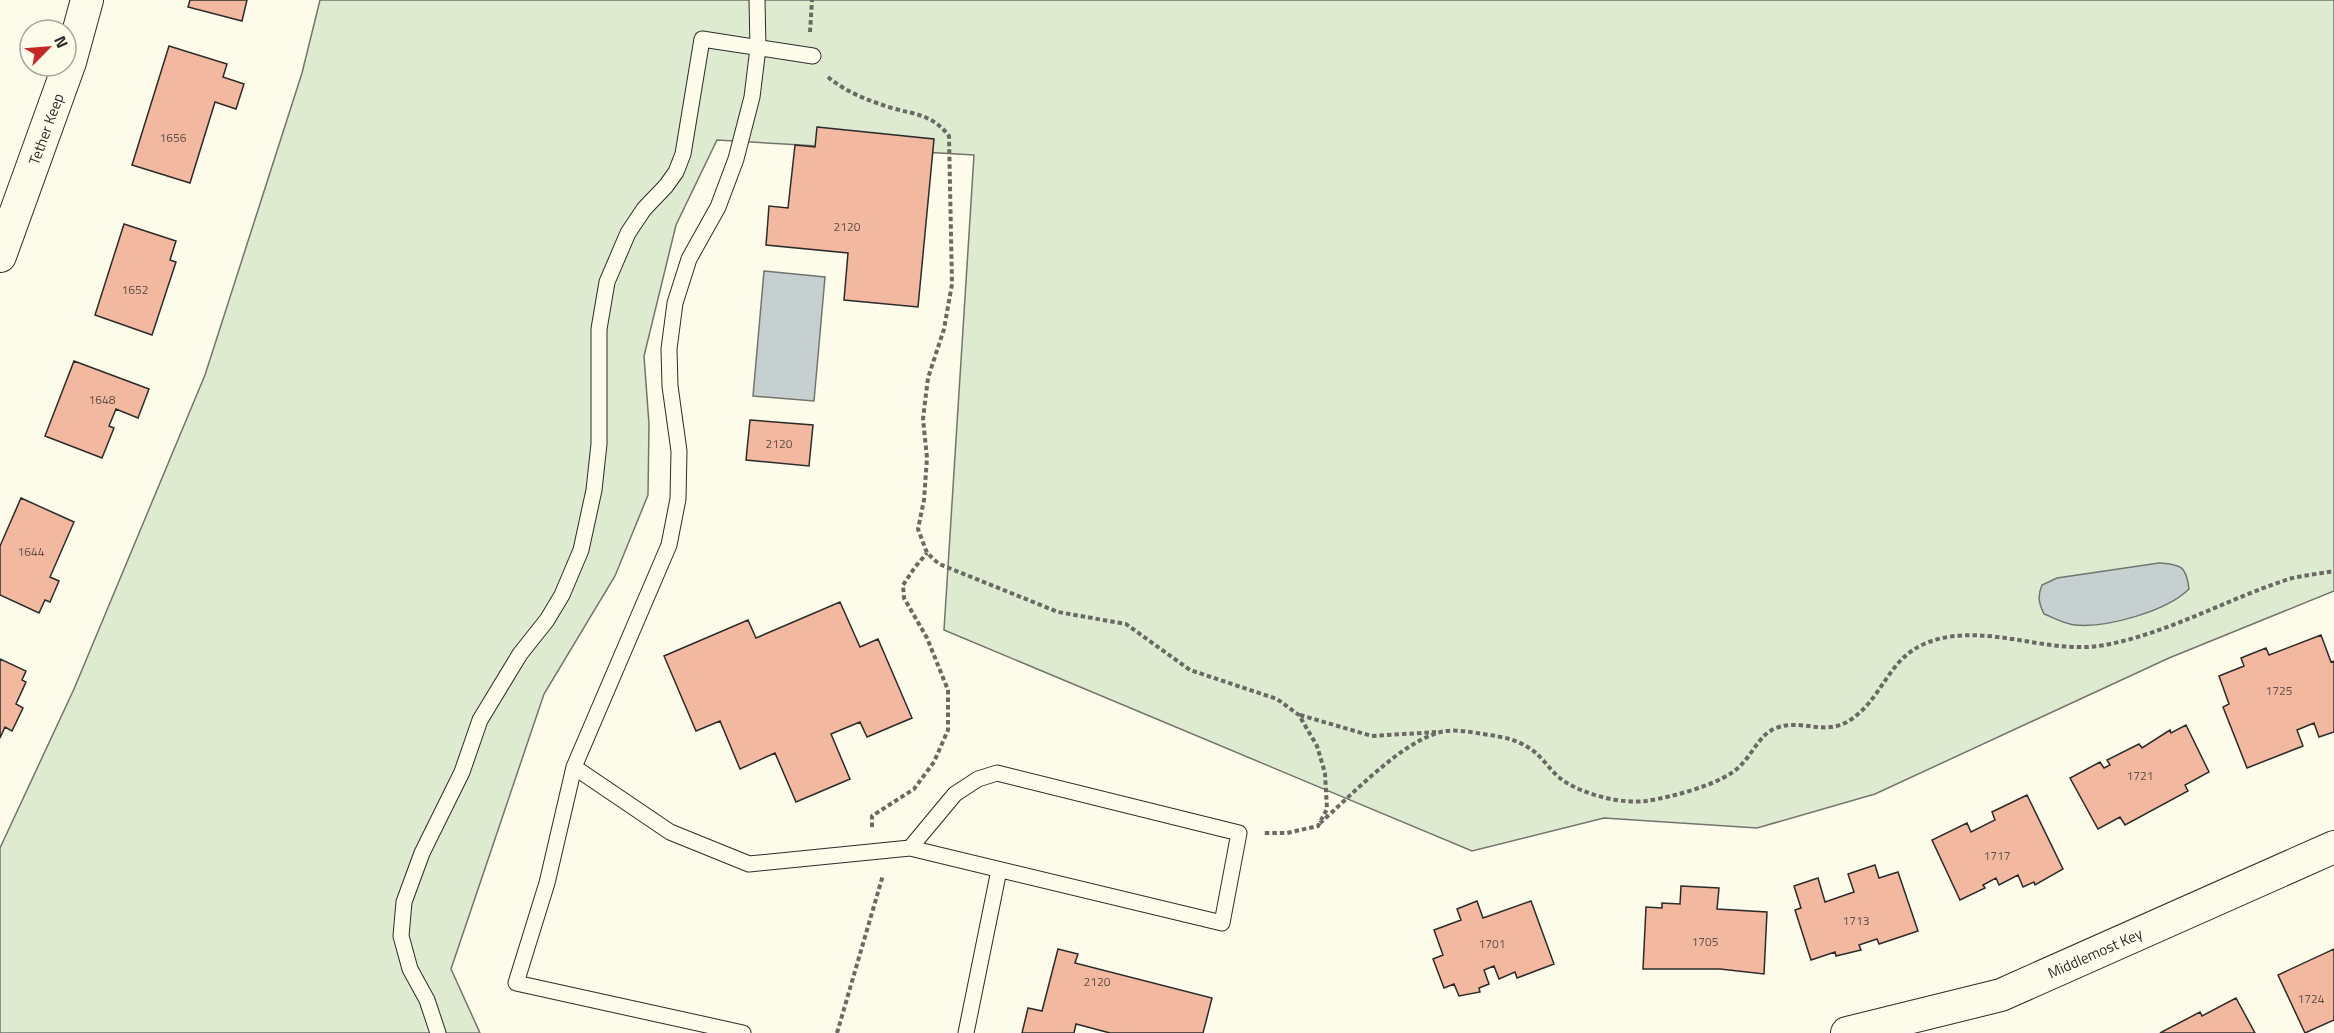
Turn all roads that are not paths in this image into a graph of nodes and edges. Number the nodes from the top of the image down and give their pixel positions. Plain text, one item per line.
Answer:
1 (87, 0) edge
2 (756, 0) edge
3 (758, 48) junction
4 (813, 56) road end
5 (0, 255) edge
6 (574, 767) junction
7 (2334, 847) edge
8 (910, 848) junction
9 (999, 870) junction
10 (438, 1033) edge
11 (743, 1033) edge
12 (966, 1033) edge
13 (1846, 1033) edge

1 - 5 street, Tether Keep
2 - 3 lane
3 - 4 lane
3 - 6 lane
3 - 10 lane
6 - 8 lane
6 - 11 lane
7 - 13 street, Middlemost Key
8 - 9 lane
8 - 9 lane
9 - 12 lane

